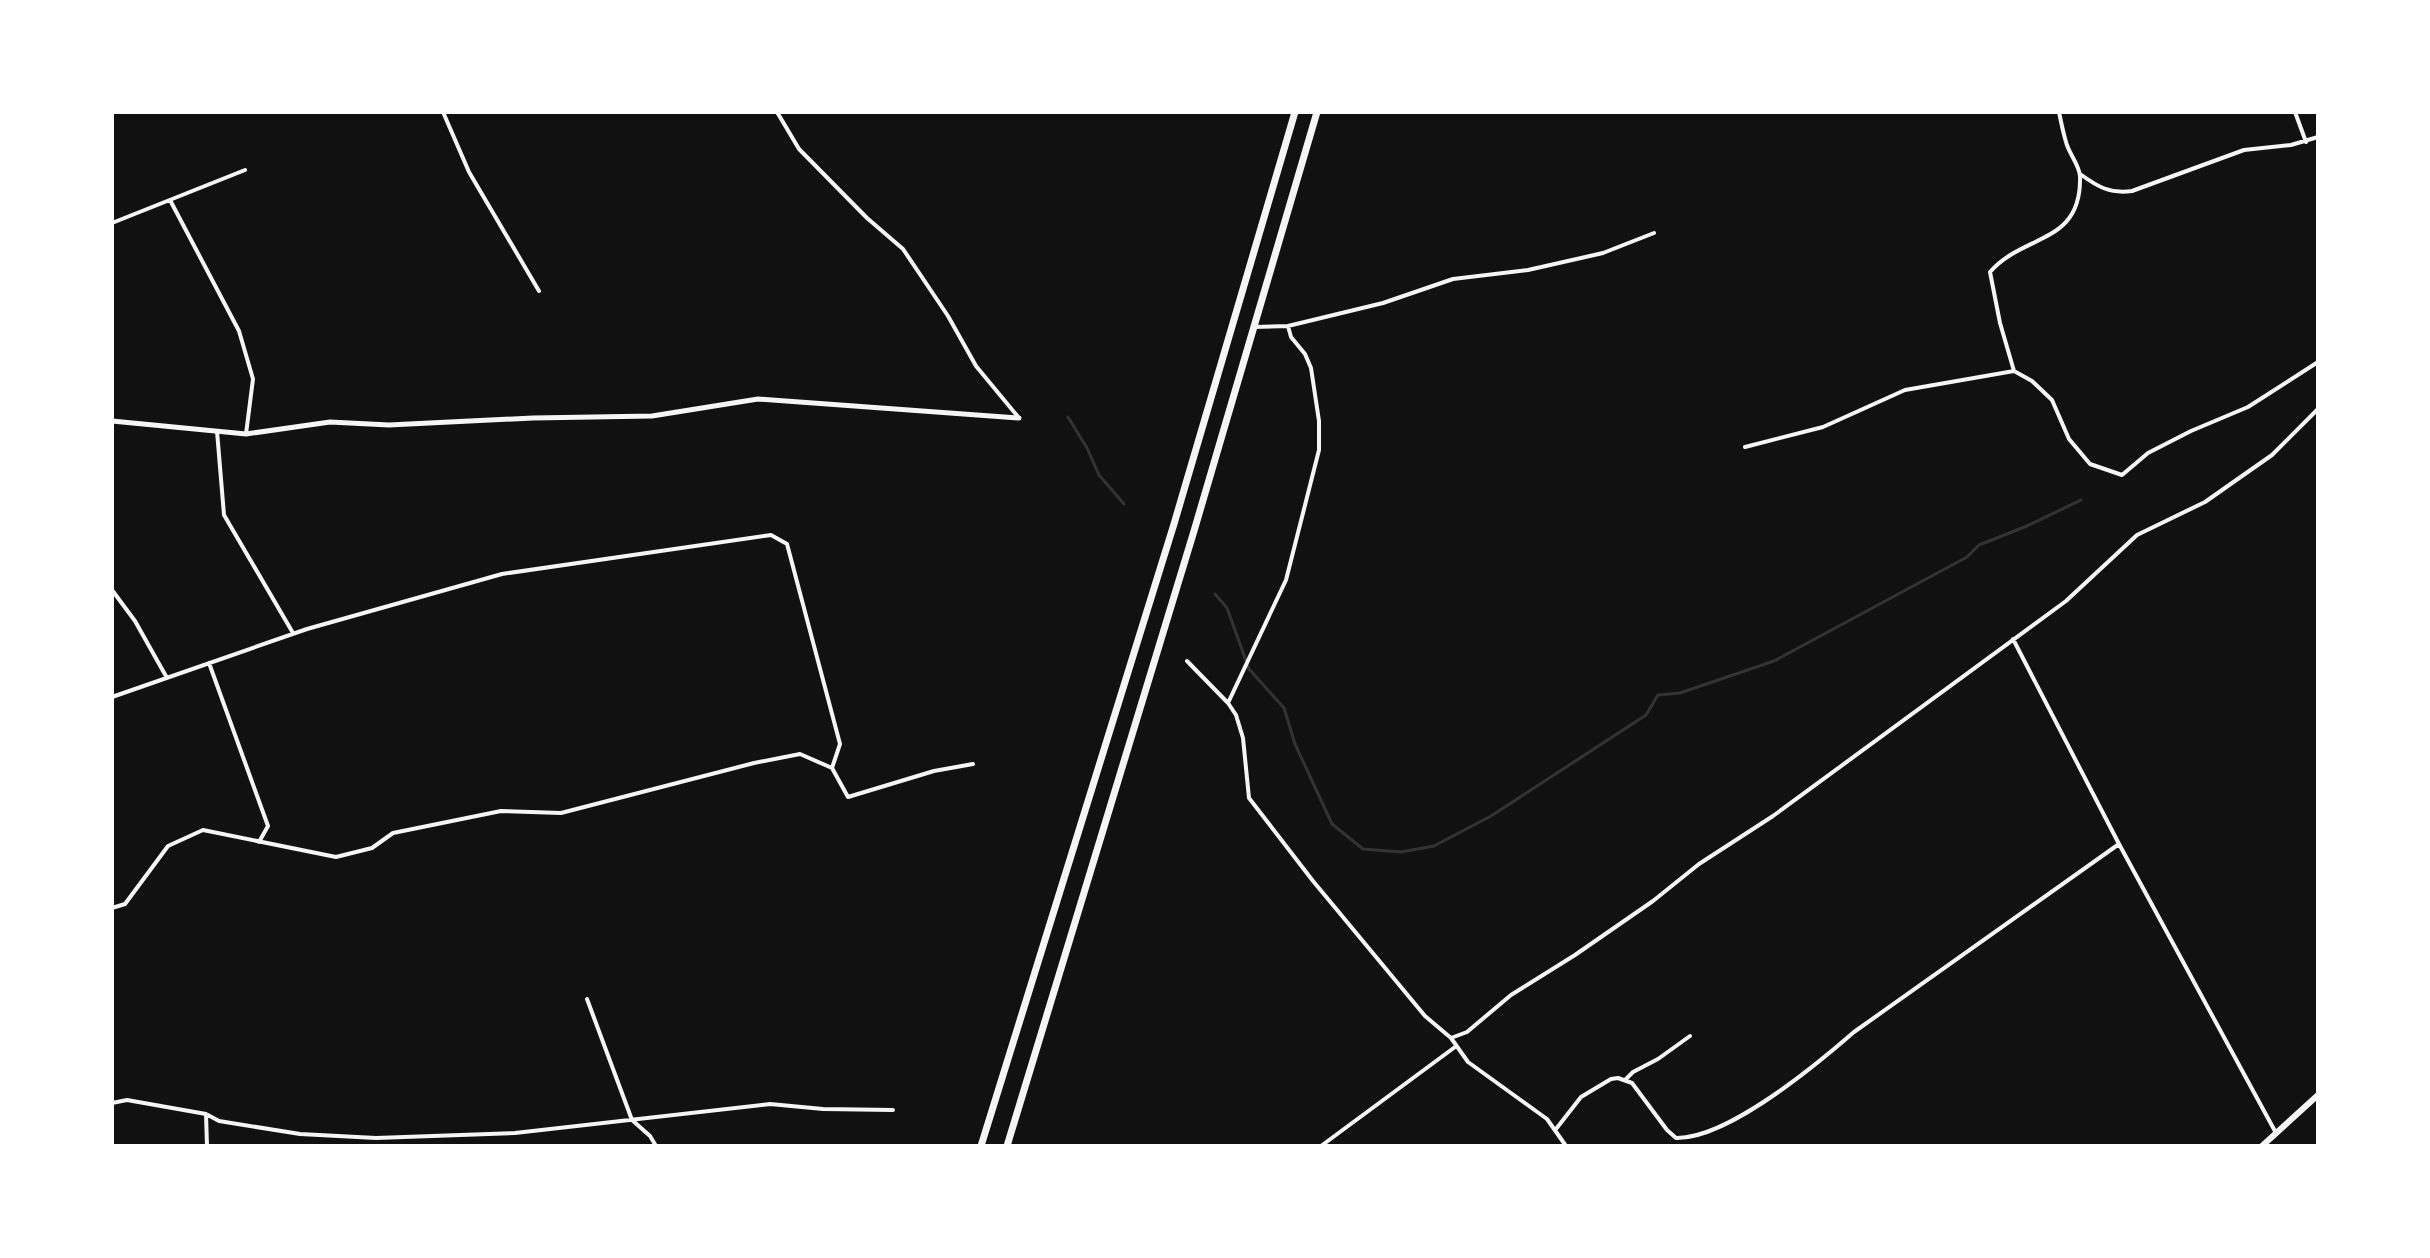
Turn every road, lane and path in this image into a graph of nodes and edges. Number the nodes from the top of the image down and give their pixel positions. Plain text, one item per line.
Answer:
1 (443, 112) edge
2 (777, 112) edge
3 (1295, 112) edge
4 (1317, 112) edge
5 (2059, 112) edge
6 (2295, 112) edge
7 (2318, 137) edge
8 (2306, 142) junction
9 (245, 170) dead end
10 (2080, 174) junction
11 (170, 200) junction
12 (112, 223) edge
13 (1654, 233) dead end
14 (539, 291) dead end
15 (1288, 326) junction
16 (1253, 327) junction
17 (2318, 362) edge
18 (2014, 371) junction
19 (2318, 409) edge
20 (1019, 418) joint
21 (112, 421) edge
22 (217, 431) junction
23 (246, 434) junction
24 (1745, 447) dead end
25 (112, 590) edge
26 (293, 633) junction
27 (2013, 639) junction
28 (1187, 661) dead end
29 (209, 663) junction
30 (167, 678) junction
31 (112, 697) edge
32 (1228, 703) junction
33 (973, 764) dead end
34 (832, 768) junction
35 (259, 842) junction
36 (2119, 844) junction
37 (112, 908) edge
38 (587, 999) dead end
39 (1690, 1036) dead end
40 (1451, 1038) junction
41 (1455, 1047) junction
42 (1626, 1079) junction
43 (2318, 1095) edge
44 (112, 1103) edge
45 (893, 1110) dead end
46 (206, 1114) junction
47 (632, 1120) junction
48 (1556, 1129) junction
49 (2276, 1133) junction
50 (207, 1146) edge
51 (656, 1146) edge
52 (981, 1146) edge
53 (1007, 1146) edge
54 (1321, 1146) edge
55 (1566, 1146) edge
56 (2262, 1146) edge

1 - 14 street
2 - 20 street
3 - 52 highway
4 - 16 highway
5 - 10 street
6 - 8 street
7 - 8 street
8 - 10 street
9 - 11 street
10 - 18 street
11 - 12 street
11 - 23 street
13 - 15 street
15 - 16 street
15 - 32 street
16 - 53 highway
17 - 18 street
18 - 24 street
19 - 27 street
20 - 23 street
21 - 22 street
22 - 23 street
22 - 26 street
25 - 30 street
26 - 29 street
26 - 34 street
27 - 36 street
27 - 40 street
28 - 32 street
29 - 30 street
29 - 35 street
30 - 31 street
32 - 40 street
33 - 34 street
34 - 35 street
35 - 37 street
36 - 42 street
36 - 49 street
38 - 47 street
39 - 42 street
40 - 41 street
41 - 48 street
41 - 54 street
42 - 48 street
43 - 49 main road
44 - 46 street
45 - 47 street
46 - 47 street
46 - 50 street
47 - 51 street
48 - 55 street
49 - 56 main road

